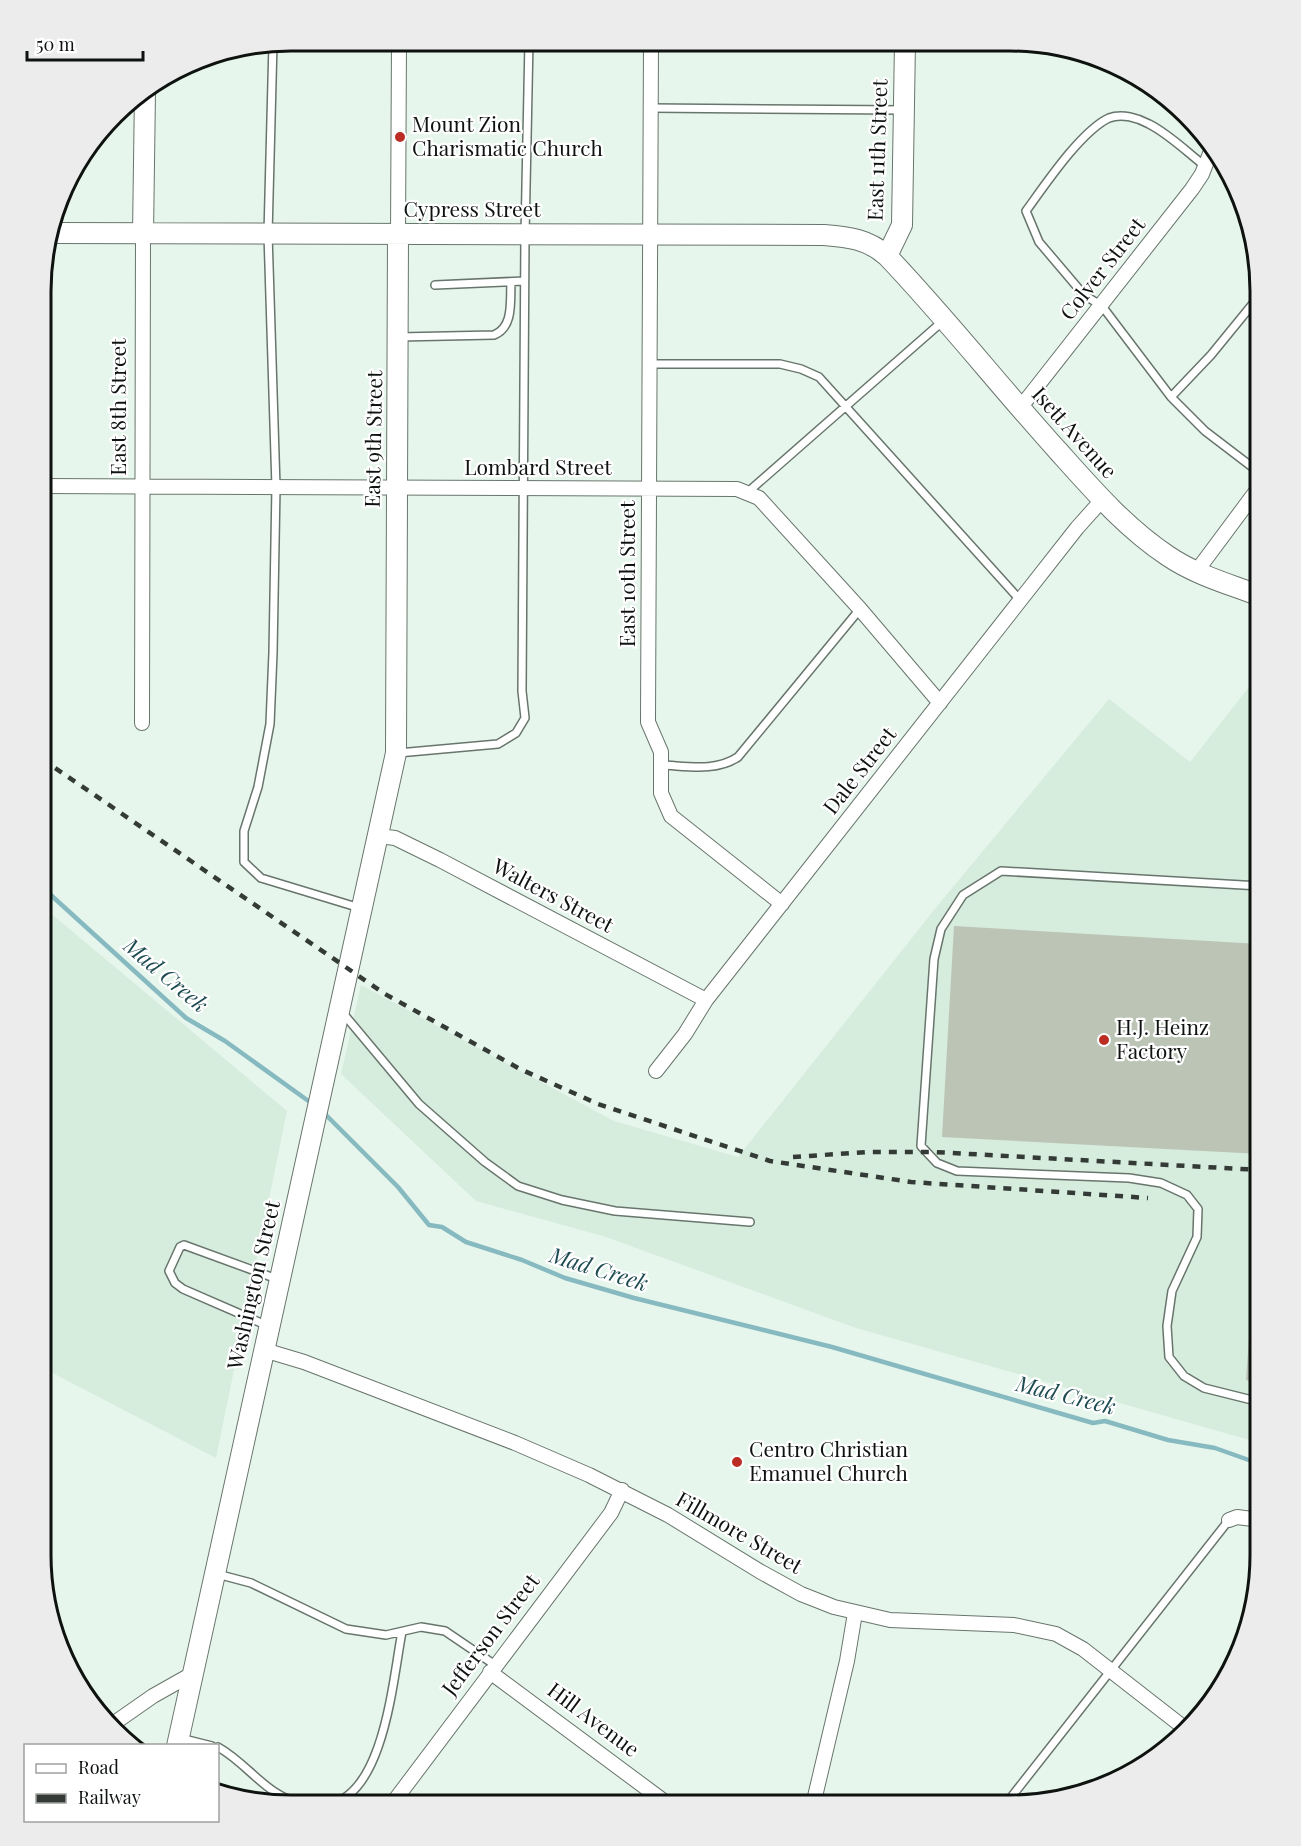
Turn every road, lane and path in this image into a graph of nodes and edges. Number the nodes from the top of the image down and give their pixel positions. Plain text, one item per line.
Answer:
1 (399, 51) edge
2 (529, 51) edge
3 (651, 51) edge
4 (905, 51) edge
5 (273, 52) edge
6 (145, 101) edge
7 (650, 108) junction
8 (905, 110) junction
9 (1209, 156) edge
10 (1205, 166) junction
11 (58, 233) edge
12 (143, 234) junction
13 (268, 234) junction
14 (398, 234) junction
15 (651, 234) junction
16 (525, 235) junction
17 (887, 256) junction
18 (525, 281) junction
19 (511, 282) junction
20 (435, 285) dead end
21 (1102, 306) junction
22 (1250, 307) edge
23 (943, 321) junction
24 (399, 337) junction
25 (651, 364) junction
26 (1171, 397) junction
27 (846, 404) junction
28 (1020, 408) junction
29 (1250, 465) edge
30 (51, 486) edge
31 (143, 486) junction
32 (276, 487) junction
33 (397, 488) junction
34 (524, 489) junction
35 (650, 489) junction
36 (748, 492) junction
37 (1250, 499) edge
38 (1102, 500) junction
39 (1196, 572) junction
40 (1250, 592) edge
41 (1020, 600) junction
42 (860, 609) junction
43 (940, 703) junction
44 (142, 723) dead end
45 (396, 753) junction
46 (662, 765) junction
47 (378, 836) junction
48 (1250, 884) edge
49 (782, 904) junction
50 (362, 909) junction
51 (706, 1000) junction
52 (340, 1010) junction
53 (656, 1071) dead end
54 (750, 1222) dead end
55 (280, 1280) junction
56 (269, 1326) junction
57 (264, 1350) junction
58 (1250, 1400) edge
59 (622, 1490) junction
60 (1250, 1519) edge
61 (1229, 1520) joint
62 (214, 1574) junction
63 (855, 1613) junction
64 (402, 1632) junction
65 (492, 1668) junction
66 (1111, 1671) junction
67 (192, 1674) junction
68 (117, 1721) edge
69 (1179, 1726) edge
70 (178, 1742) edge
71 (195, 1744) edge
72 (219, 1748) edge
73 (279, 1794) edge
74 (347, 1795) edge
75 (399, 1795) edge
76 (657, 1795) edge
77 (815, 1795) edge
78 (1014, 1795) edge

1 - 14 street, East 9th Street
2 - 16 lane
3 - 7 street, East 10th Street
4 - 8 main road, East 11th Street
5 - 13 lane
6 - 12 main road, East 8th Street
7 - 8 lane
7 - 15 street, East 10th Street
8 - 17 main road, East 11th Street
9 - 10 street, Colver Street
10 - 21 street, Colver Street
10 - 21 lane
11 - 12 main road, Cypress Street
12 - 13 main road, Cypress Street
12 - 31 street, East 8th Street
13 - 14 main road, Cypress Street
13 - 32 lane
14 - 16 main road, Cypress Street
14 - 24 main road, East 9th Street
15 - 16 main road, Cypress Street
15 - 17 main road, Cypress Street
15 - 25 street, East 10th Street
16 - 18 lane
17 - 23 main road, Isett Avenue
18 - 19 lane
18 - 34 lane
19 - 20 lane
19 - 24 lane
21 - 26 lane
21 - 28 street, Colver Street
22 - 26 lane
23 - 27 lane
23 - 28 main road, Isett Avenue
24 - 33 main road, East 9th Street
25 - 27 lane
25 - 35 street, East 10th Street
26 - 29 lane
27 - 36 lane
27 - 41 lane
28 - 38 main road, Isett Avenue
30 - 31 street, Lombard Street
31 - 32 street, Lombard Street
31 - 44 street, East 8th Street
32 - 33 street, Lombard Street
32 - 50 lane
33 - 34 street, Lombard Street
33 - 45 main road, East 9th Street
34 - 35 street, Lombard Street
34 - 45 lane
35 - 36 street, Lombard Street
35 - 46 street, East 10th Street
36 - 42 street
37 - 39 street
38 - 39 main road, Isett Avenue
38 - 41 street, Dale Street
39 - 40 main road, Isett Avenue
41 - 43 street, Dale Street
42 - 43 street
42 - 46 lane
43 - 49 street, Dale Street
45 - 47 main road, East 9th Street
46 - 49 street, East 10th Street
47 - 50 main road, Washington Street
47 - 51 street, Walters Street
48 - 58 lane
49 - 51 street, Dale Street
50 - 52 main road, Washington Street
51 - 53 street, Dale Street
52 - 54 lane
52 - 55 main road, Washington Street
55 - 56 main road, Washington Street
55 - 56 lane
56 - 57 main road, Washington Street
57 - 59 street, Fillmore Street
57 - 62 main road, Washington Street
59 - 63 street, Fillmore Street
59 - 65 street, Jefferson Street
60 - 61 street
61 - 66 lane
62 - 64 lane
62 - 67 main road, Washington Street
63 - 66 street, Fillmore Street
63 - 77 street
64 - 65 lane
64 - 74 lane
65 - 75 street, Jefferson Street
65 - 76 street, Hill Avenue
66 - 69 street, Fillmore Street
66 - 78 lane
67 - 68 street
67 - 70 main road, Washington Street
70 - 71 lane
72 - 73 lane

